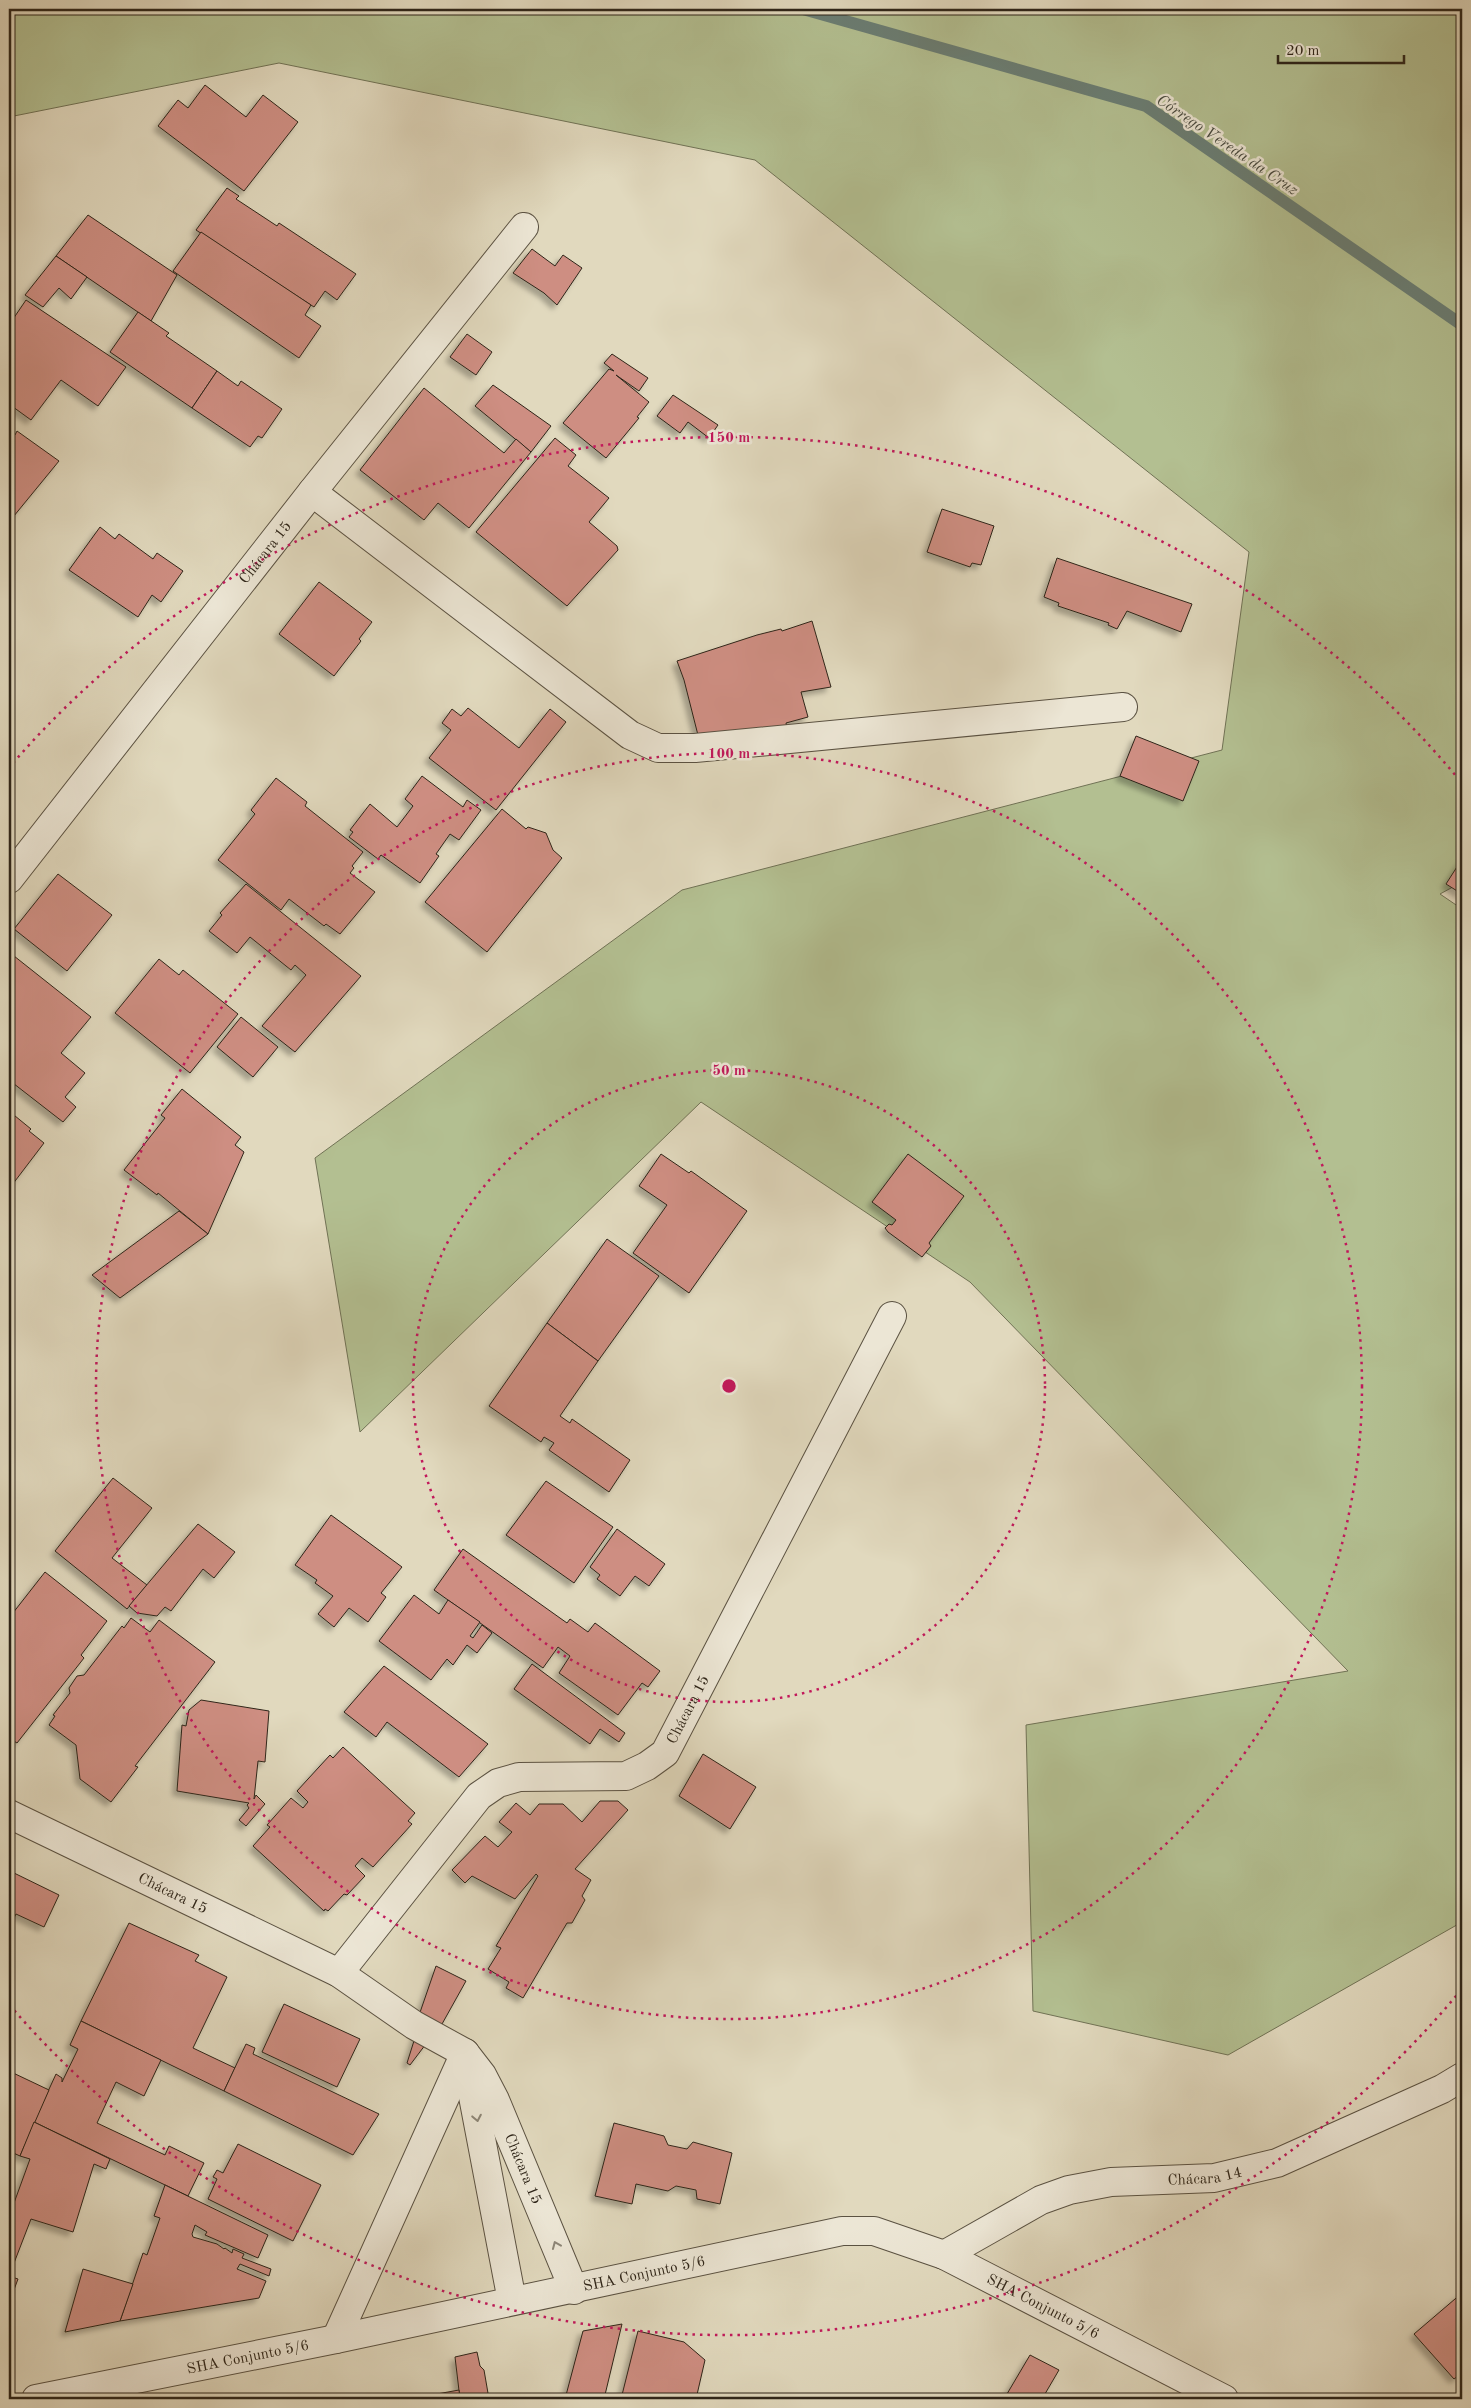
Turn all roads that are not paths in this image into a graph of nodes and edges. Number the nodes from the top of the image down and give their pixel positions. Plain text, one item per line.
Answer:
1 (524, 227) dead end
2 (312, 492) junction
3 (1123, 707) dead end
4 (9, 879) edge
5 (892, 1316) dead end
6 (9, 1814) edge
7 (339, 1973) junction
8 (465, 2053) junction
9 (1462, 2077) edge
10 (944, 2256) junction
11 (574, 2290) junction
12 (512, 2301) junction
13 (336, 2339) junction
14 (36, 2399) edge
15 (1224, 2399) edge

1 - 2 street, Chácara 15
2 - 3 street
2 - 4 street, Chácara 15
5 - 7 street, Chácara 15
6 - 7 street, Chácara 15
7 - 8 street, Chácara 15
11 -> 8 street, Chácara 15
8 -> 12 street, Chácara 15
8 - 13 street
9 - 10 street, Chácara 14
10 - 11 street, SHA Conjunto 5/6
10 - 15 street, SHA Conjunto 5/6
11 - 12 street, SHA Conjunto 5/6
12 - 13 street, SHA Conjunto 5/6
13 - 14 street, SHA Conjunto 5/6

